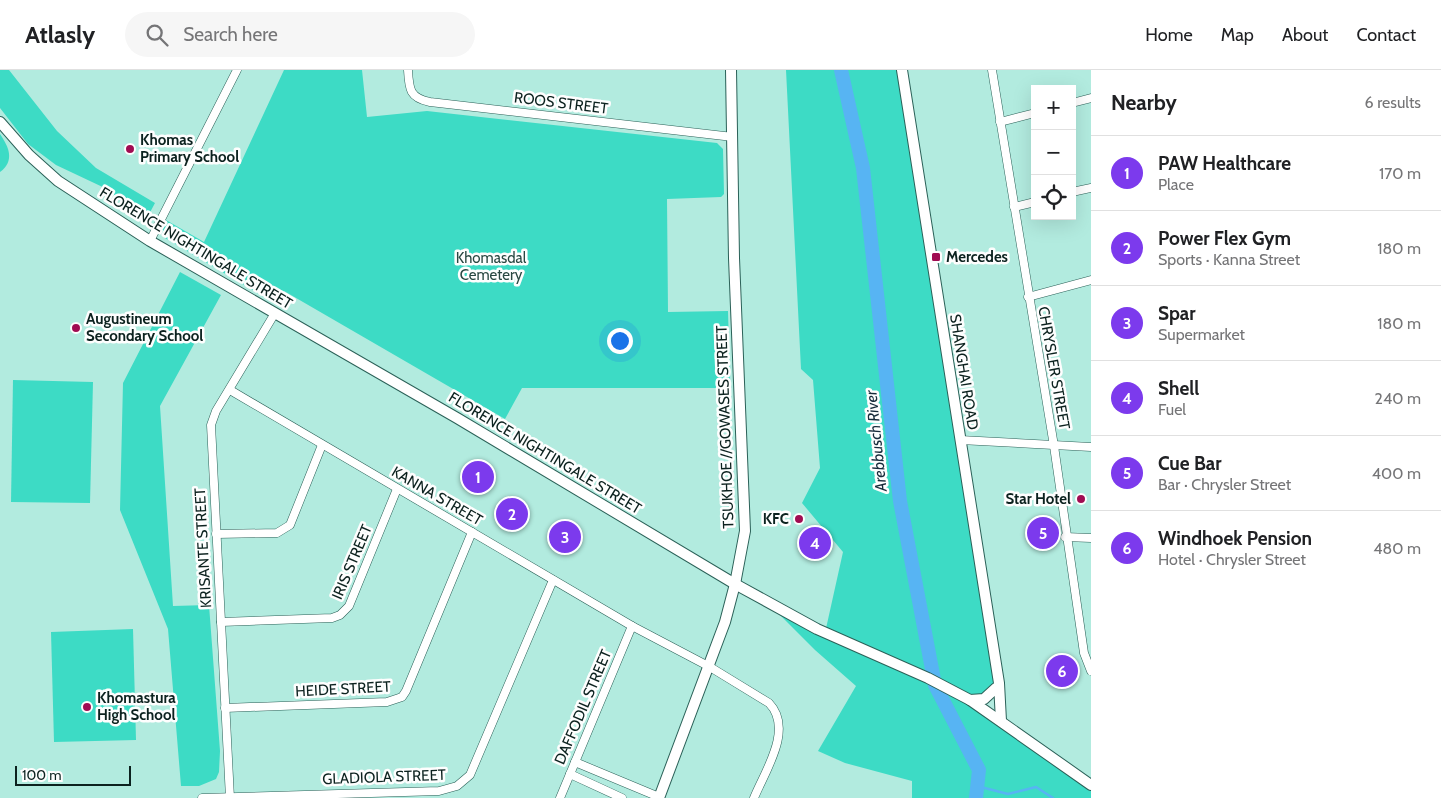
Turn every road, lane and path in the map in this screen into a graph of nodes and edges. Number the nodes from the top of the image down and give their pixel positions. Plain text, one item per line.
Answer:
1 (237, 70) edge
2 (408, 70) edge
3 (731, 70) edge
4 (902, 70) edge
5 (992, 70) edge
6 (1091, 98) edge
7 (1076, 102) edge
8 (1031, 114) edge
9 (0, 122) edge
10 (1000, 122) junction
11 (733, 137) junction
12 (1091, 188) edge
13 (1076, 191) edge
14 (1031, 203) edge
15 (1014, 207) junction
16 (150, 242) junction
17 (1091, 280) edge
18 (1028, 297) junction
19 (275, 313) junction
20 (230, 390) junction
21 (960, 440) junction
22 (322, 445) junction
23 (1054, 446) junction
24 (1091, 447) edge
25 (397, 489) junction
26 (472, 532) junction
27 (216, 534) junction
28 (1066, 537) junction
29 (1091, 538) edge
30 (553, 580) junction
31 (735, 584) junction
32 (221, 622) junction
33 (632, 626) junction
34 (710, 667) junction
35 (1091, 671) edge
36 (997, 683) junction
37 (970, 700) junction
38 (225, 708) junction
39 (998, 719) junction
40 (575, 762) junction
41 (570, 774) junction
42 (1091, 785) edge
43 (230, 797) edge
44 (202, 798) edge
45 (560, 798) edge
46 (622, 798) edge
47 (659, 798) edge
48 (754, 798) edge

1 - 16 street
2 - 11 street, ROOS STREET
3 - 11 street, TSUKHOE //GOWASES STREET
4 - 21 street, SHANGHAI ROAD
5 - 10 street, CHRYSLER STREET
6 - 7 street
8 - 10 street
9 - 16 street, FLORENCE NIGHTINGALE STREET
10 - 15 street, CHRYSLER STREET
11 - 31 street, TSUKHOE //GOWASES STREET
12 - 13 street
14 - 15 street
15 - 18 street, CHRYSLER STREET
16 - 19 street, FLORENCE NIGHTINGALE STREET
17 - 18 street
18 - 23 street, CHRYSLER STREET
19 - 20 street, KRISANTE STREET
19 - 31 street, FLORENCE NIGHTINGALE STREET
20 - 22 street, KANNA STREET
20 - 27 street, KRISANTE STREET
21 - 23 street
21 - 36 street, SHANGHAI ROAD
22 - 25 street, KANNA STREET
22 - 27 street
23 - 24 street
23 - 28 street, CHRYSLER STREET
25 - 26 street, KANNA STREET
25 - 32 street, IRIS STREET
26 - 30 street, KANNA STREET
26 - 38 street, HEIDE STREET
27 - 32 street, KRISANTE STREET
28 - 29 street
28 - 35 street, CHRYSLER STREET
30 - 33 street, KANNA STREET
30 - 43 street, GLADIOLA STREET
31 - 34 street, TSUKHOE //GOWASES STREET
31 - 37 street, FLORENCE NIGHTINGALE STREET
32 - 38 street, KRISANTE STREET
33 - 34 street, KANNA STREET
33 - 40 street, DAFFODIL STREET
34 - 47 street, TSUKHOE //GOWASES STREET
34 - 48 street, KANNA STREET
36 - 37 street
36 - 39 street, SHANGHAI ROAD
37 - 39 street, FLORENCE NIGHTINGALE STREET
38 - 43 street, KRISANTE STREET
39 - 42 street, FLORENCE NIGHTINGALE STREET
40 - 41 street, DAFFODIL STREET
40 - 47 street
41 - 45 street, DAFFODIL STREET
41 - 46 street
43 - 44 street, GLADIOLA STREET

